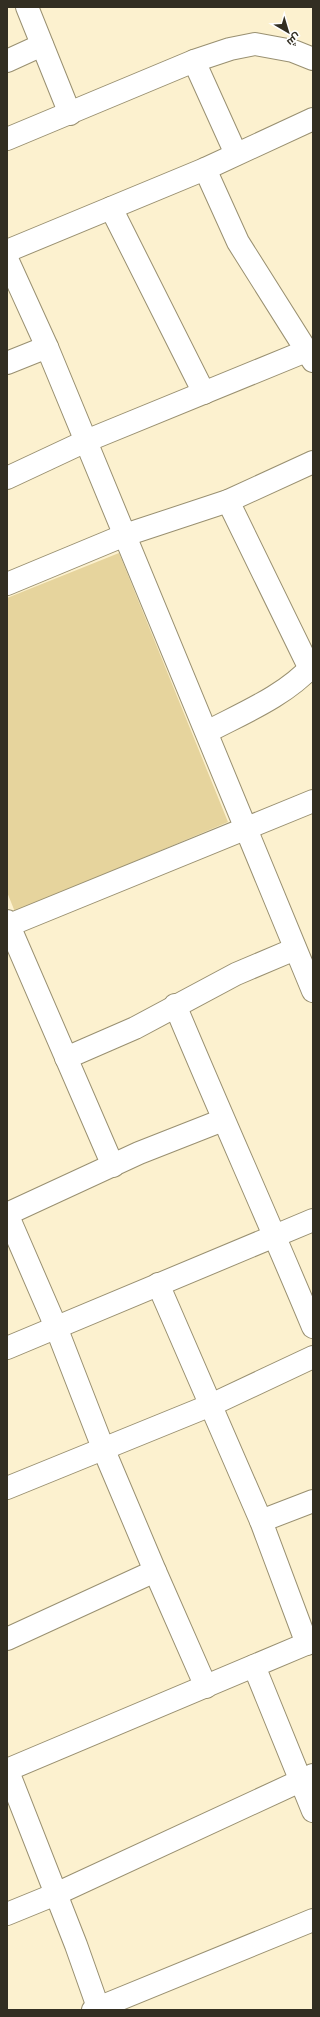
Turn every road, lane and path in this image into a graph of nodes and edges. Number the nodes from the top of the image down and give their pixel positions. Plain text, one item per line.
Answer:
1 (27, 7) edge
2 (42, 45) junction
3 (313, 59) edge
4 (7, 61) edge
5 (194, 61) junction
6 (70, 114) junction
7 (312, 120) edge
8 (7, 139) edge
9 (236, 154) junction
10 (205, 169) junction
11 (111, 208) junction
12 (7, 251) edge
13 (7, 259) edge
14 (47, 347) junction
15 (310, 356) edge
16 (7, 363) edge
17 (204, 393) junction
18 (86, 441) junction
19 (313, 462) edge
20 (7, 478) edge
21 (228, 501) junction
22 (125, 535) junction
23 (7, 584) edge
24 (311, 667) edge
25 (206, 732) junction
26 (313, 801) edge
27 (246, 828) junction
28 (8, 924) edge
29 (295, 949) junction
30 (313, 991) edge
31 (175, 1005) junction
32 (66, 1058) junction
33 (223, 1120) junction
34 (113, 1166) junction
35 (7, 1214) edge
36 (313, 1220) edge
37 (275, 1236) junction
38 (158, 1284) junction
39 (56, 1327) junction
40 (313, 1327) edge
41 (7, 1348) edge
42 (313, 1357) edge
43 (211, 1404) junction
44 (103, 1448) junction
45 (7, 1488) edge
46 (313, 1501) edge
47 (261, 1521) junction
48 (155, 1571) junction
49 (7, 1639) edge
50 (310, 1642) edge
51 (254, 1666) junction
52 (206, 1687) junction
53 (7, 1769) edge
54 (307, 1778) edge
55 (313, 1811) edge
56 (56, 1894) junction
57 (7, 1914) edge
58 (313, 1920) edge
59 (97, 2009) edge

1 - 2 street
2 - 4 street
2 - 6 street
3 - 5 street
5 - 6 street
5 - 9 street
6 - 8 street
7 - 9 street
9 - 10 street
10 - 11 street
10 - 15 street
11 - 12 street
11 - 17 street
13 - 14 street
14 - 16 street
14 - 18 street
15 - 17 street
17 - 18 street
18 - 20 street
18 - 22 street
19 - 21 street
21 - 22 street
21 - 24 street
22 - 23 street
22 - 25 street
24 - 25 street
25 - 27 street
26 - 27 street
27 - 28 street
27 - 29 street
28 - 32 street
29 - 30 street
29 - 31 street
31 - 32 street
31 - 33 street
32 - 34 street
33 - 34 street
33 - 37 street
34 - 35 street
35 - 39 street
36 - 37 street
37 - 38 street
37 - 40 street
38 - 39 street
38 - 43 street
39 - 41 street
39 - 44 street
42 - 43 street
43 - 44 street
43 - 47 street
44 - 45 street
44 - 48 street
46 - 47 street
47 - 50 street
48 - 49 street
48 - 52 street
50 - 51 street
51 - 52 street
51 - 54 street
52 - 53 street
53 - 56 street
54 - 55 street
54 - 56 street
56 - 57 street
56 - 59 street
58 - 59 street

